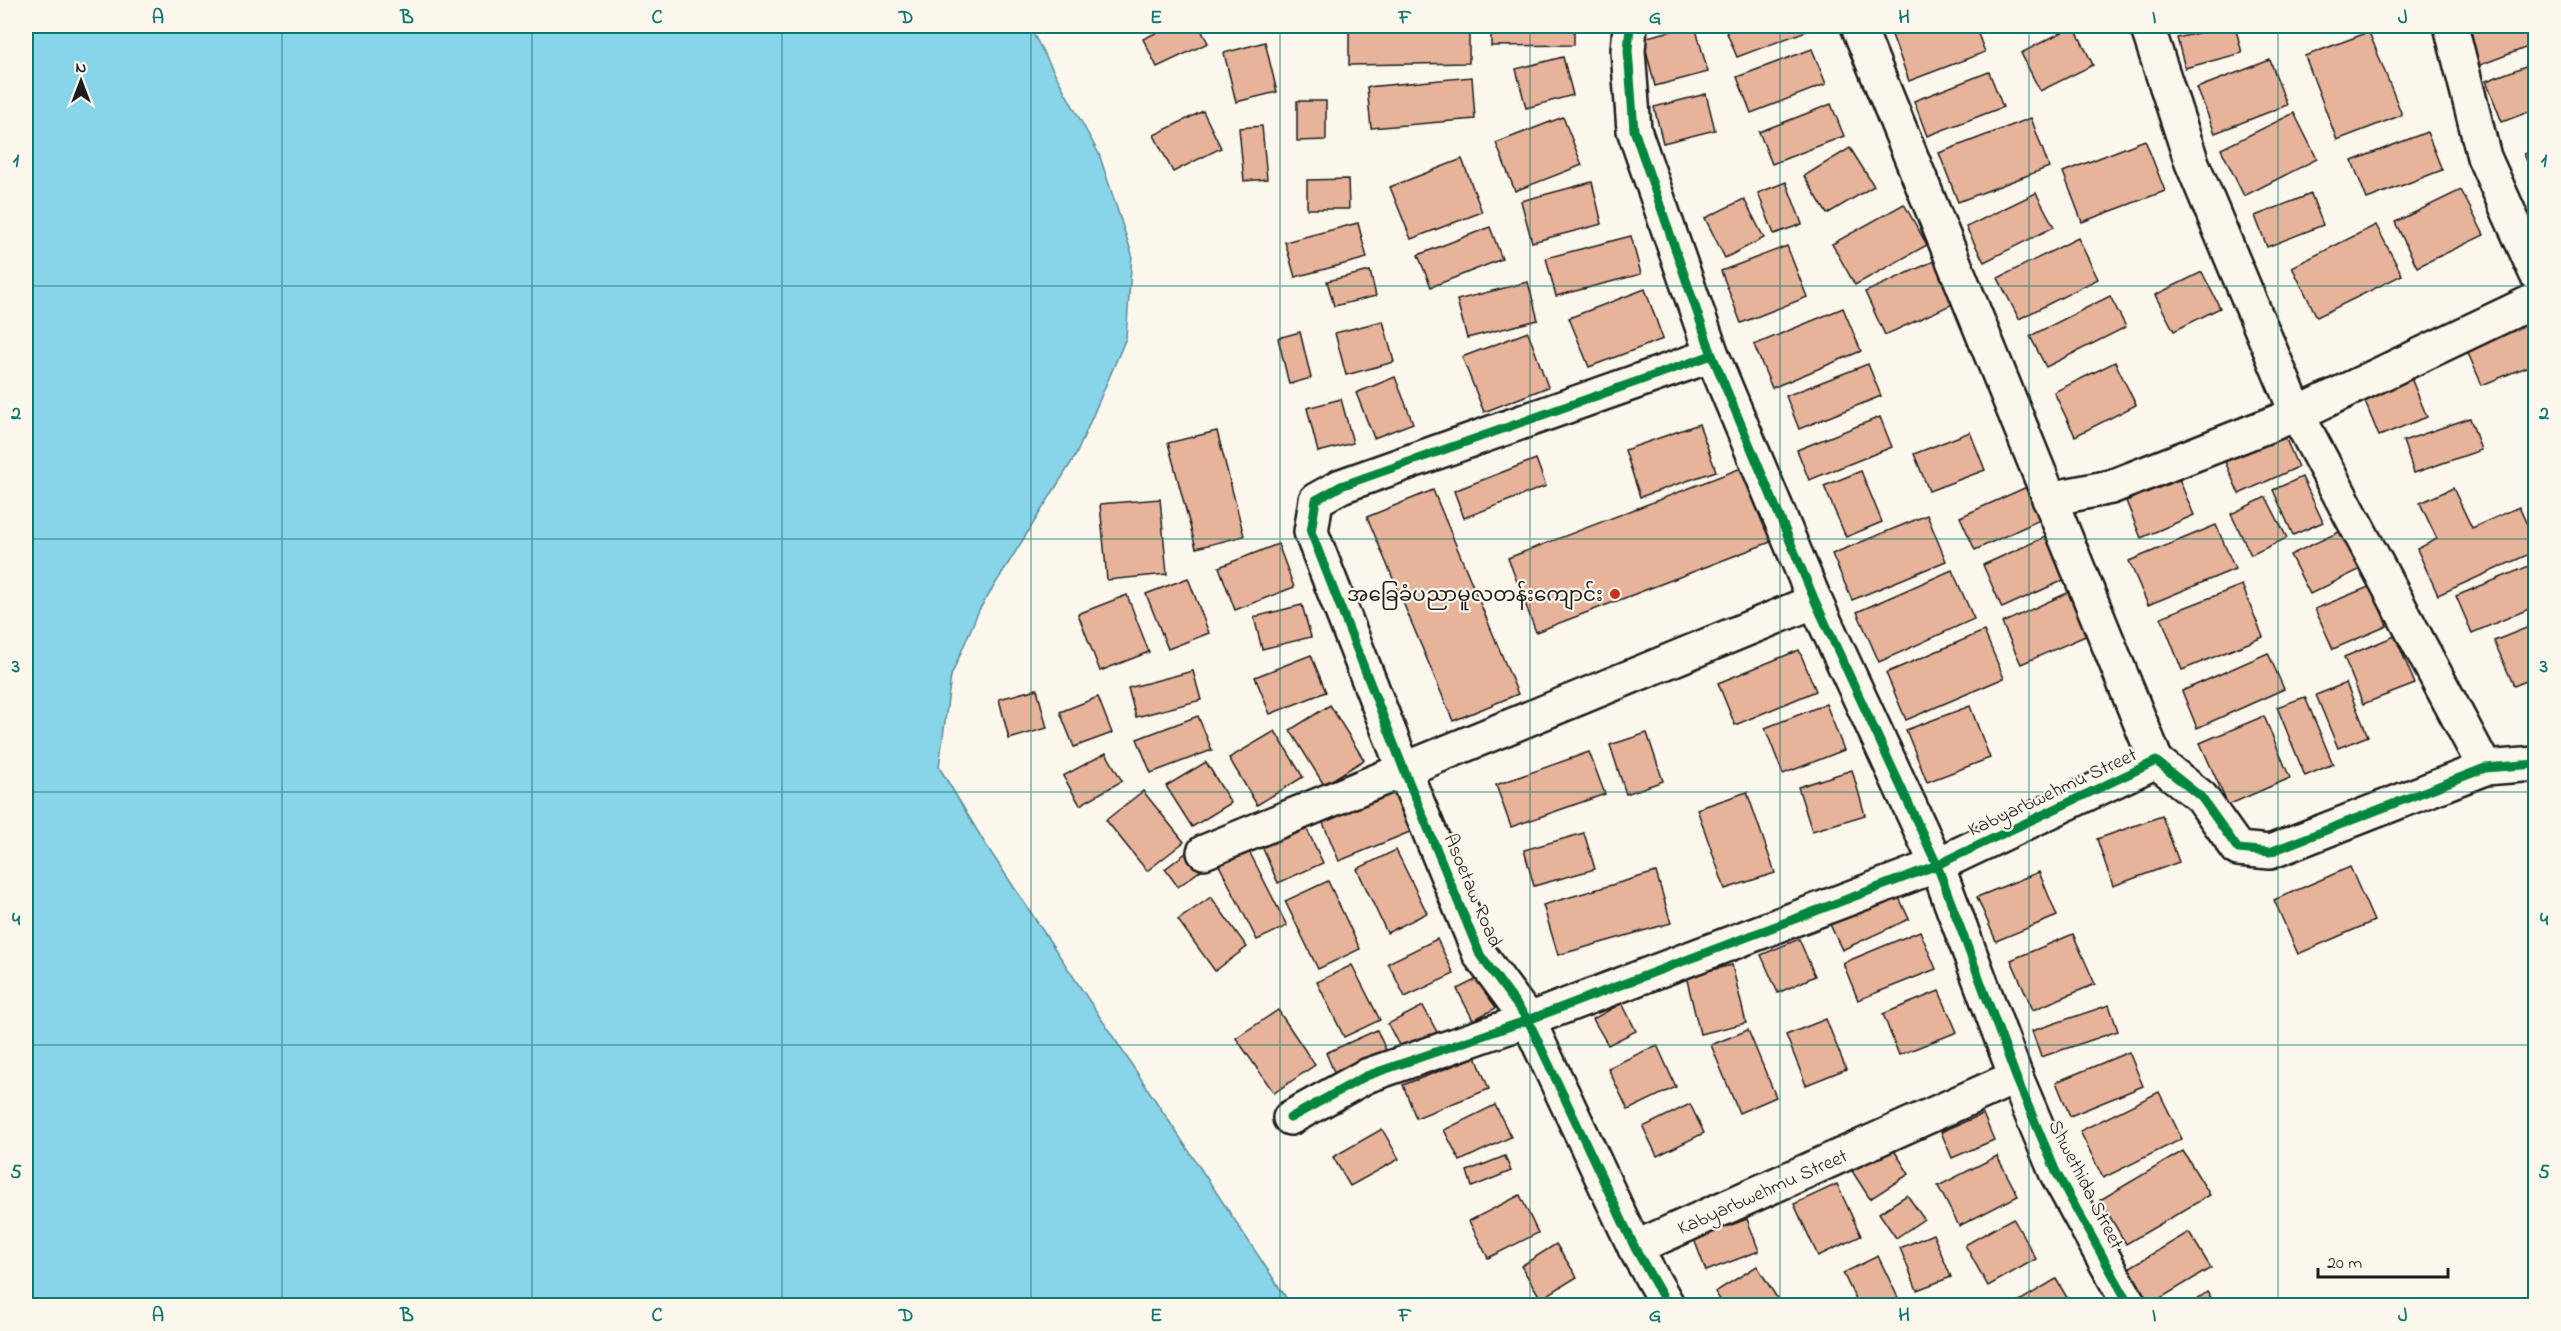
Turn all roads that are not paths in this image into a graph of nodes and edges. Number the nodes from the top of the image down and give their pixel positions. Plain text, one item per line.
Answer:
1 (1630, 26) edge
2 (1858, 26) edge
3 (2147, 26) edge
4 (2451, 26) edge
5 (2535, 273) edge
6 (2535, 300) edge
7 (1712, 355) junction
8 (2297, 414) junction
9 (2049, 499) junction
10 (1815, 601) junction
11 (2157, 761) junction
12 (2535, 764) edge
13 (2485, 768) junction
14 (1404, 770) junction
15 (1204, 852) dead end
16 (1937, 866) junction
17 (1528, 1020) junction
18 (2016, 1077) junction
19 (1290, 1118) dead end
20 (1635, 1248) junction
21 (1668, 1305) edge
22 (2130, 1305) edge

1 - 7 street
2 - 9 street
3 - 8 street
4 - 5 street
6 - 8 street
7 - 10 street
7 - 14 street, Asoetaw Road
8 - 9 street
8 - 13 street
9 - 11 street
10 - 14 street
10 - 16 street
11 - 13 street, Kabyarbwehmu Street
11 - 16 street, Kabyarbwehmu Street
12 - 13 street, Kabyarbwehmu Street
14 - 15 street
14 - 17 street, Asoetaw Road
16 - 17 street, Kabyarbwehmu Street
16 - 18 street
17 - 19 street, Kabyarbwehmu Street
17 - 20 street, Asoetaw Road
18 - 20 street, Kabyarbwehmu Street
18 - 22 street, Shwethida Street
20 - 21 street, Asoetaw Road

